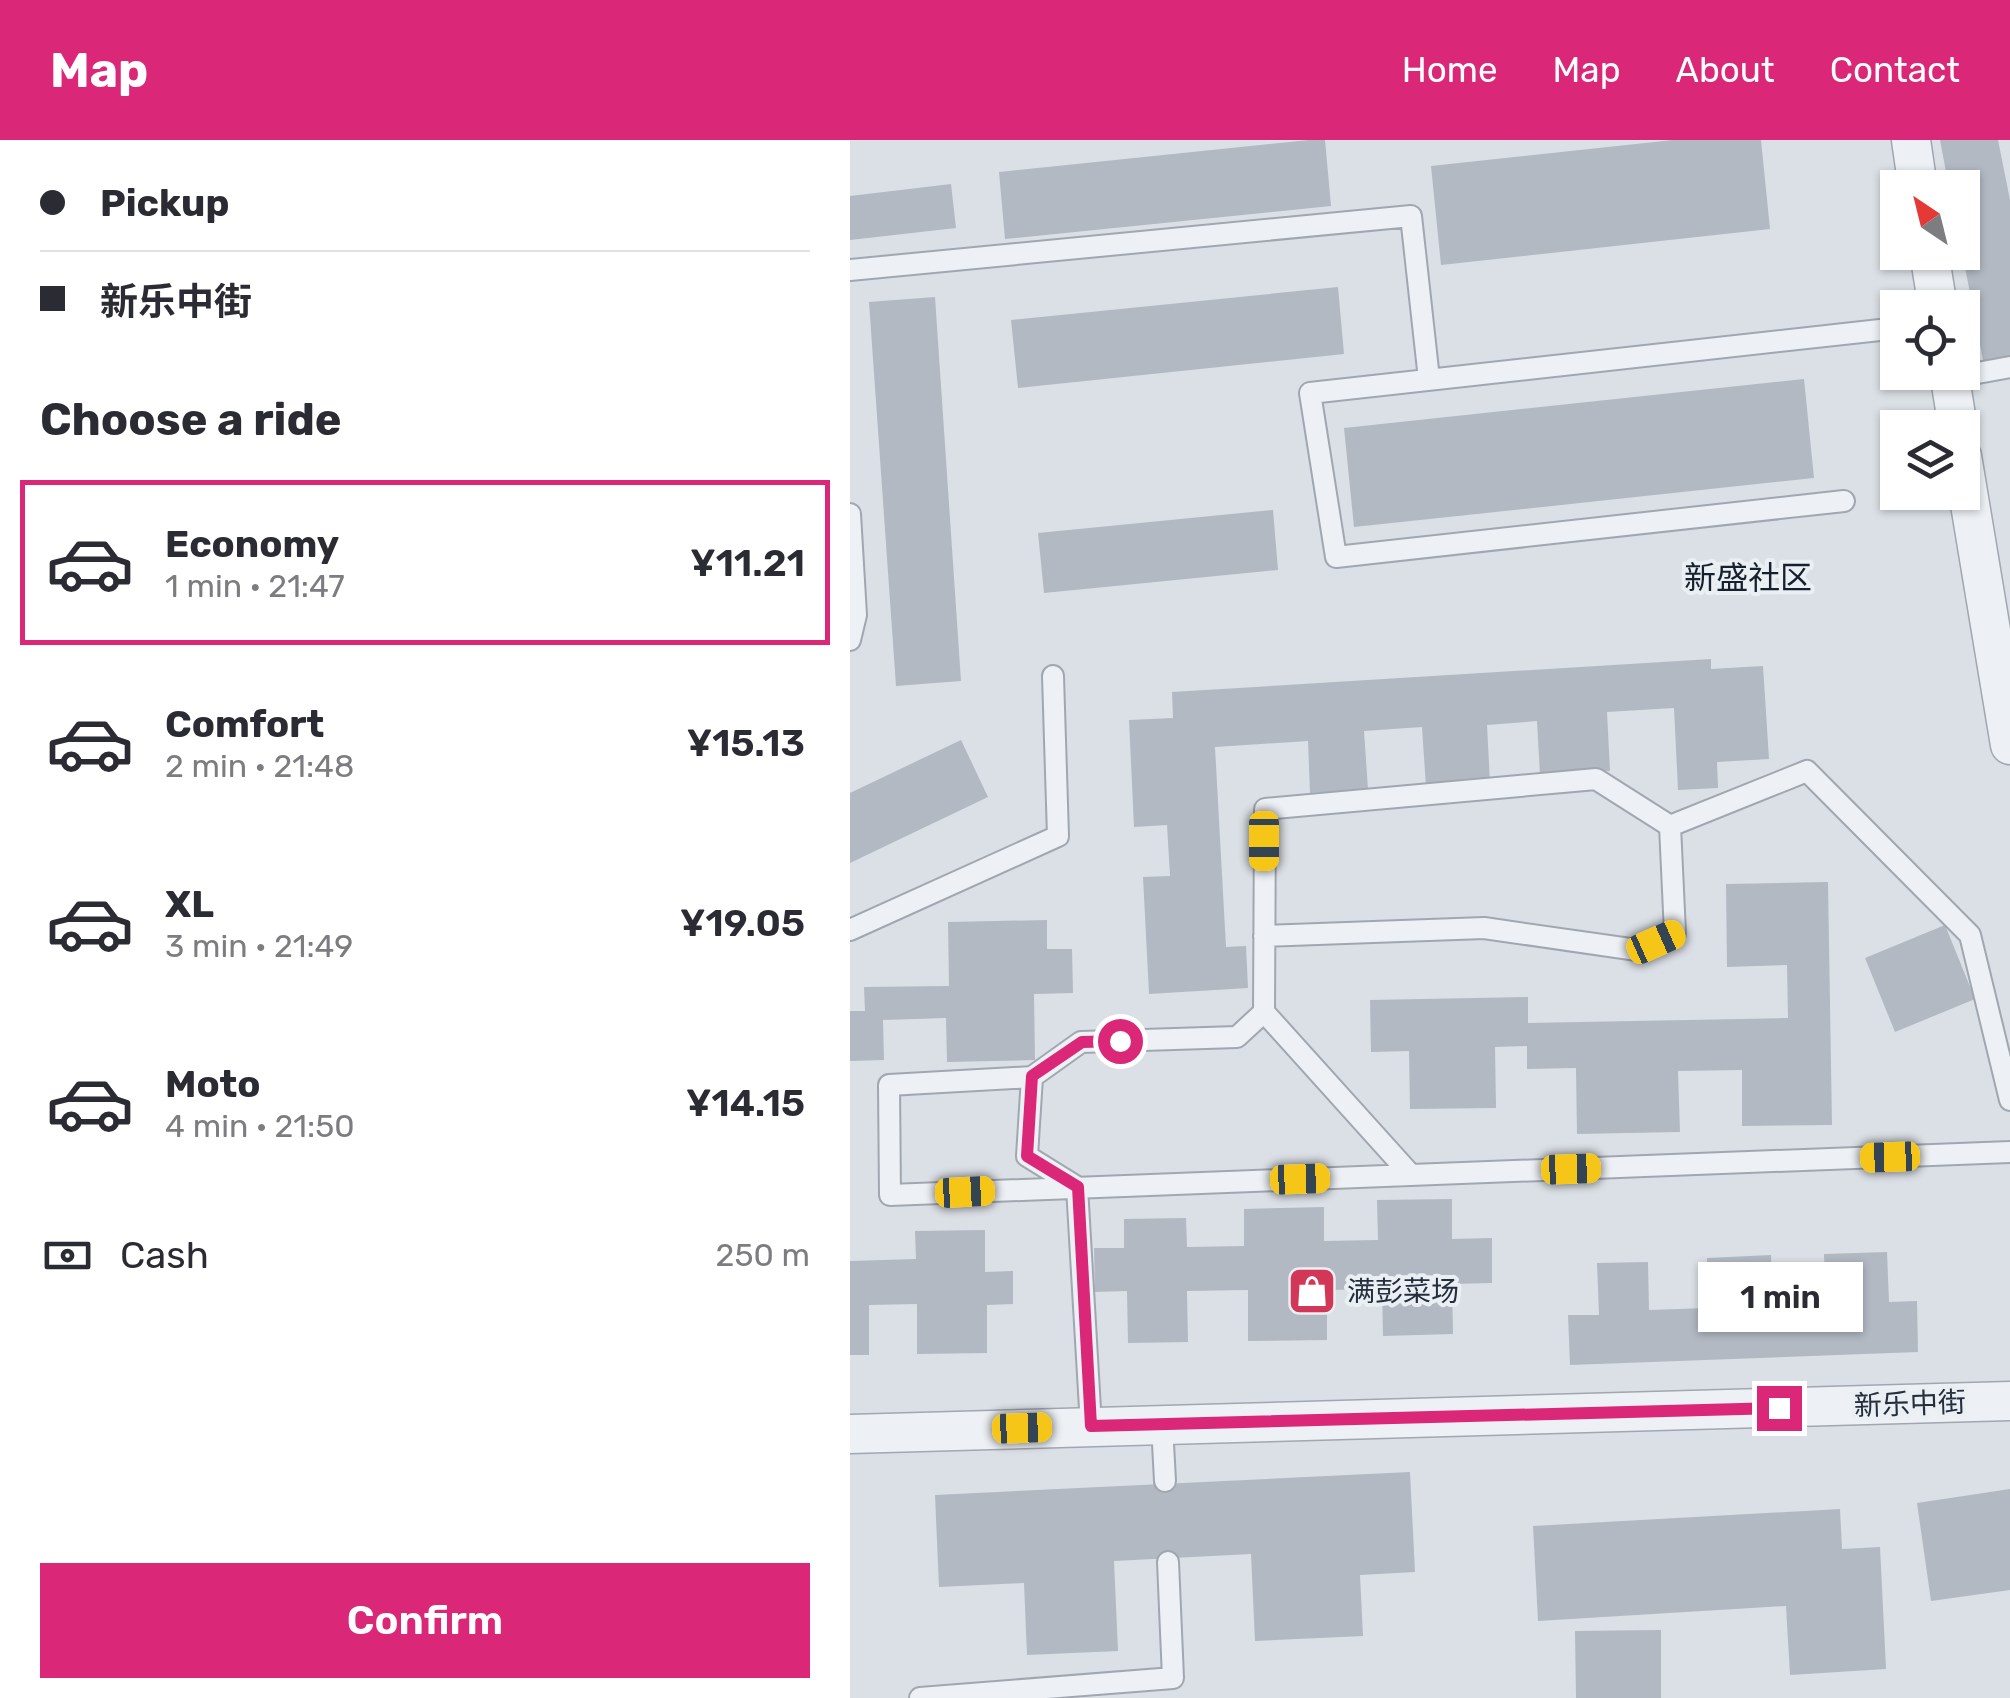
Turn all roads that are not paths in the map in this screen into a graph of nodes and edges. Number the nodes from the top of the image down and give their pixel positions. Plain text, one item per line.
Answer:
1 (1910, 140) edge
2 (1915, 170) edge
3 (850, 270) edge
4 (1880, 330) edge
5 (2010, 367) edge
6 (1980, 371) edge
7 (1429, 379) junction
8 (1844, 501) dead end
9 (1971, 510) edge
10 (850, 514) edge
11 (850, 640) edge
12 (1054, 676) dead end
13 (2008, 723) edge
14 (1670, 826) junction
15 (850, 930) edge
16 (1264, 936) junction
17 (1264, 1012) junction
18 (1032, 1076) junction
19 (2010, 1100) edge
20 (2010, 1152) edge
21 (1411, 1175) junction
22 (1078, 1187) junction
23 (2010, 1401) edge
24 (1162, 1425) junction
25 (1091, 1426) junction
26 (850, 1434) edge
27 (1165, 1481) dead end
28 (1168, 1562) dead end
29 (920, 1698) edge

1 - 2 street
3 - 7 lane
4 - 7 lane
5 - 6 lane
7 - 8 lane
9 - 13 street
10 - 11 lane
12 - 15 lane
14 - 16 lane
14 - 16 lane
14 - 19 lane
16 - 17 lane
17 - 18 lane
17 - 21 lane
18 - 22 lane
18 - 22 lane
20 - 21 lane
21 - 22 lane
22 - 25 lane
23 - 24 street, 新乐中街
24 - 25 street, 新乐中街
24 - 27 lane
25 - 26 street, 新乐中街
28 - 29 lane

